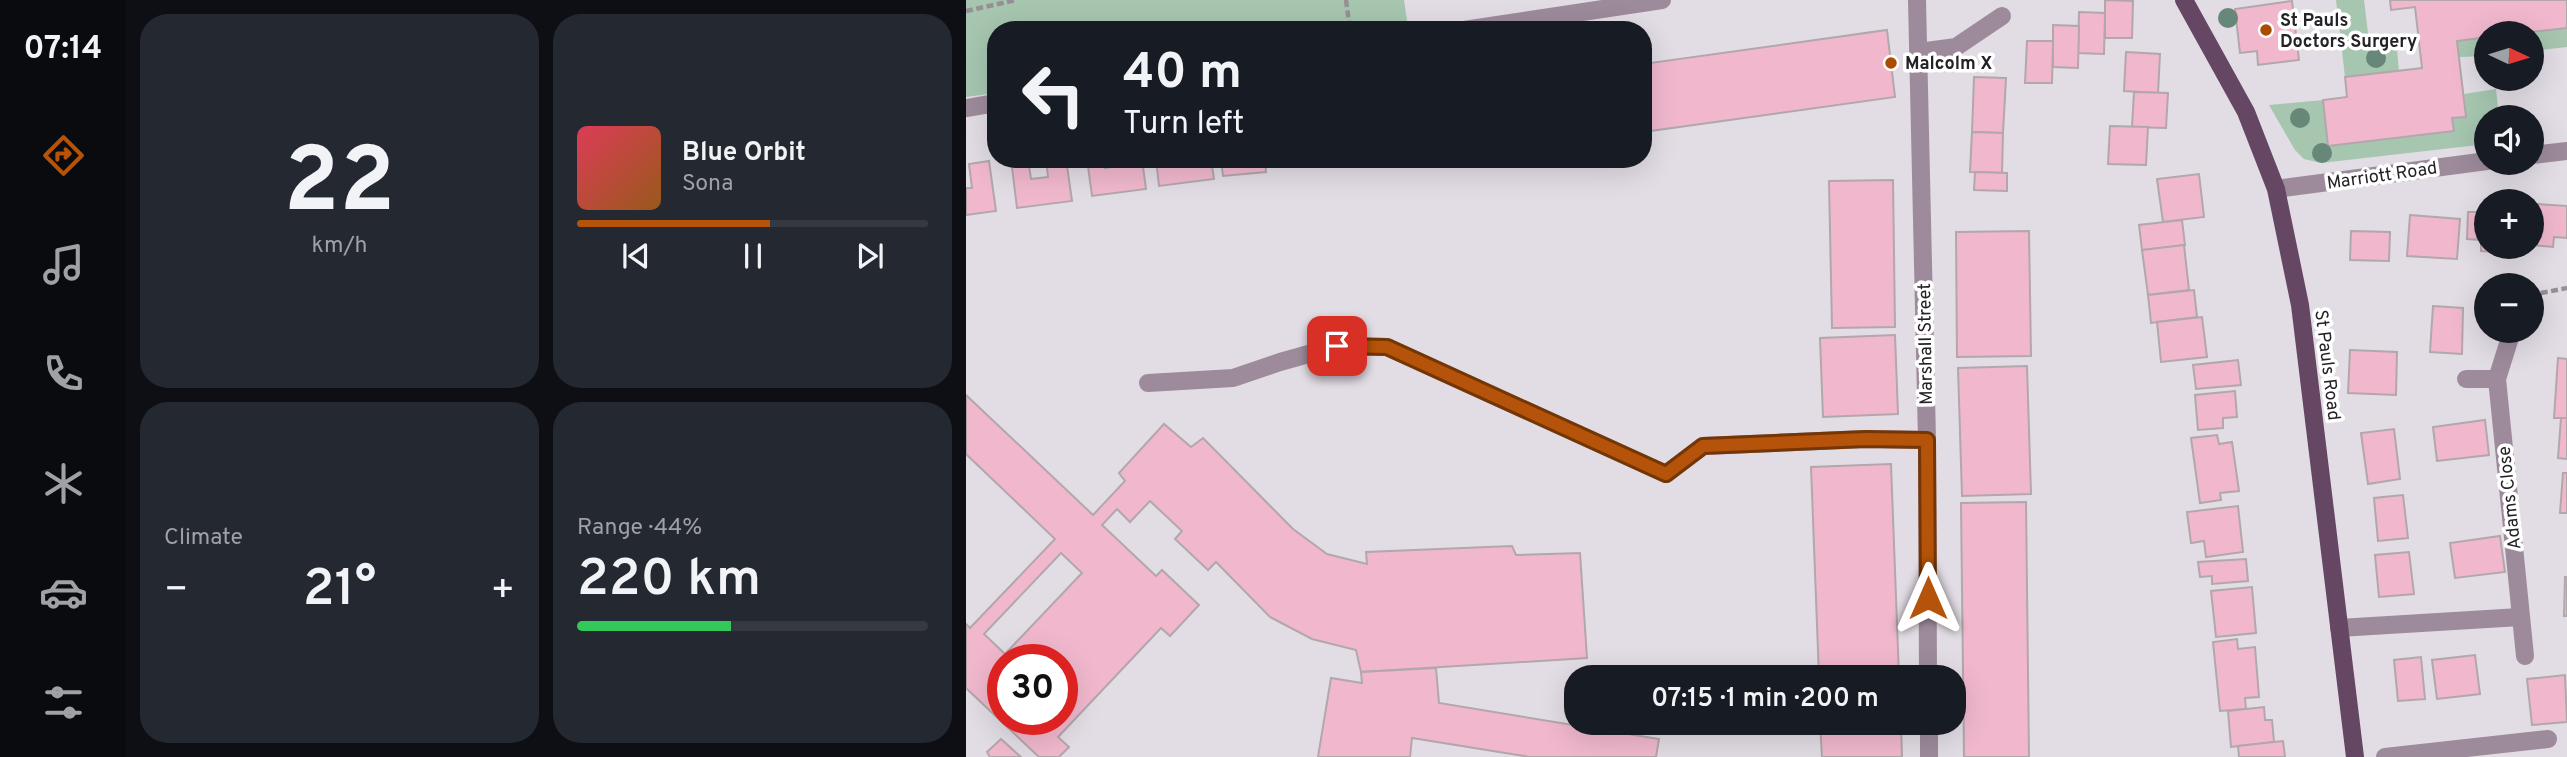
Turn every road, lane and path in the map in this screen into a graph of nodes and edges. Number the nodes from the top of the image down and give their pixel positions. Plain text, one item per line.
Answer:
1 (1016, 0) edge
2 (1346, 0) edge
3 (1662, 0) edge
4 (1917, 0) edge
5 (2184, 0) edge
6 (966, 11) edge
7 (2003, 16) dead end
8 (1349, 21) edge
9 (1523, 21) edge
10 (1919, 52) junction
11 (987, 104) edge
12 (966, 108) edge
13 (2567, 151) edge
14 (2544, 154) edge
15 (2474, 163) edge
16 (2276, 189) junction
17 (2567, 288) edge
18 (2544, 292) edge
19 (2508, 343) edge
20 (2466, 379) dead end
21 (2497, 379) junction
22 (1148, 383) dead end
23 (1927, 440) junction
24 (2520, 617) junction
25 (2339, 628) junction
26 (2525, 656) dead end
27 (1928, 665) edge
28 (1929, 735) edge
29 (2548, 738) dead end
30 (1929, 757) edge
31 (2355, 757) edge
32 (2385, 757) edge

1 - 6 path
2 - 8 path
3 - 9 street
4 - 10 street, Marshall Street
5 - 16 main road, St Pauls Road
7 - 10 street
10 - 23 street, Marshall Street
11 - 12 street
13 - 14 street
15 - 16 street, Marriott Road
16 - 25 main road, St Pauls Road
17 - 18 path
19 - 21 street, Adams Close
20 - 21 street
21 - 24 street, Adams Close
22 - 23 street
23 - 27 street, Marshall Street
24 - 25 street
24 - 26 street, Adams Close
25 - 31 main road, St Pauls Road
28 - 30 street
29 - 32 street

